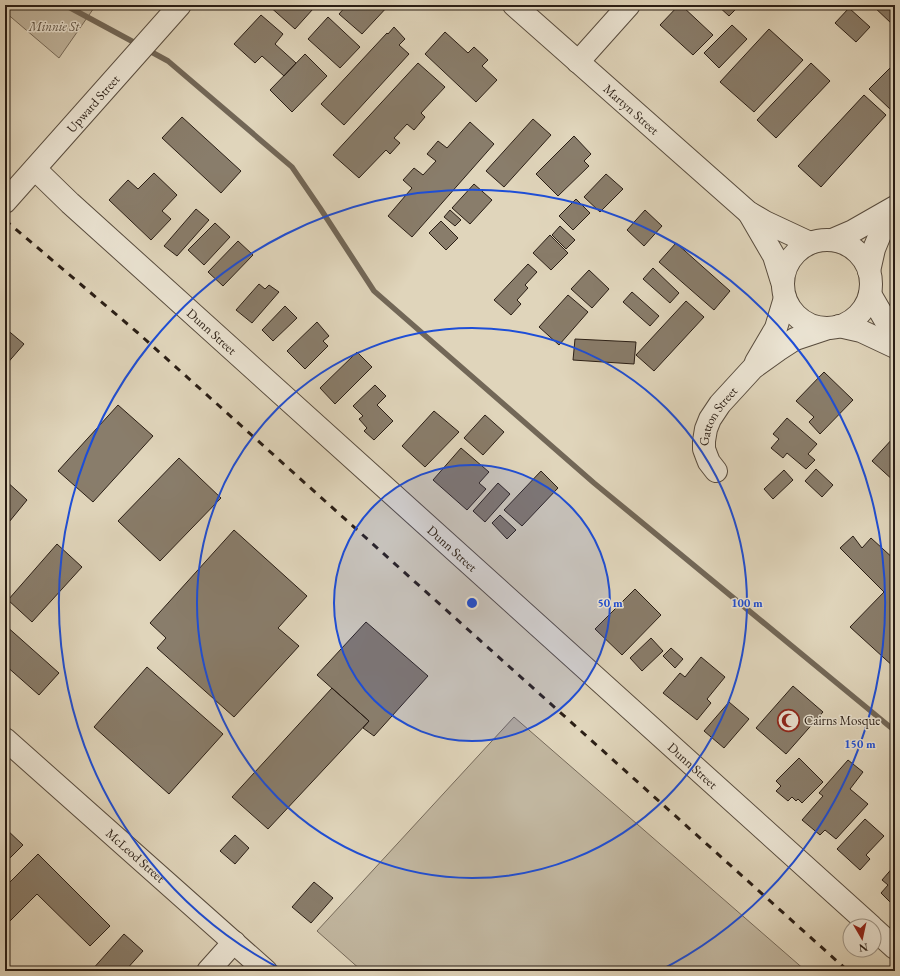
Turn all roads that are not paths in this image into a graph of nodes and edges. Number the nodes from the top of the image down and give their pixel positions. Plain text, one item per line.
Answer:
1 (180, 5) edge
2 (514, 5) edge
3 (629, 5) edge
4 (578, 62) junction
5 (35, 169) junction
6 (5, 202) edge
7 (895, 207) edge
8 (895, 211) edge
9 (748, 212) junction
10 (832, 240) junction
11 (810, 243) junction
12 (869, 271) junction
13 (784, 292) junction
14 (870, 294) junction
15 (833, 327) junction
16 (895, 337) edge
17 (895, 347) edge
18 (753, 368) junction
19 (716, 471) dead end
20 (5, 739) edge
21 (862, 918) edge
22 (882, 936) edge
23 (234, 942) junction
24 (895, 948) edge
25 (208, 971) edge
26 (266, 971) edge

1 - 5 street, Upward Street
2 - 4 street, Martyn Street
3 - 4 street
4 - 9 street, Martyn Street
5 - 6 street, Upward Street
5 - 21 street, Dunn Street
7 - 10 street
8 - 12 street
9 - 11 street, Martyn Street
9 - 13 street, Martyn Street
10 - 11 street
10 - 12 street
11 - 13 street
12 - 14 street
13 - 15 street
13 - 18 street
14 - 15 street
14 - 16 street
15 - 17 street
15 - 18 street
18 - 19 street, Gatton Street
20 - 23 street, McLeod Street
22 - 24 street
23 - 25 street
23 - 26 street, McLeod Street

